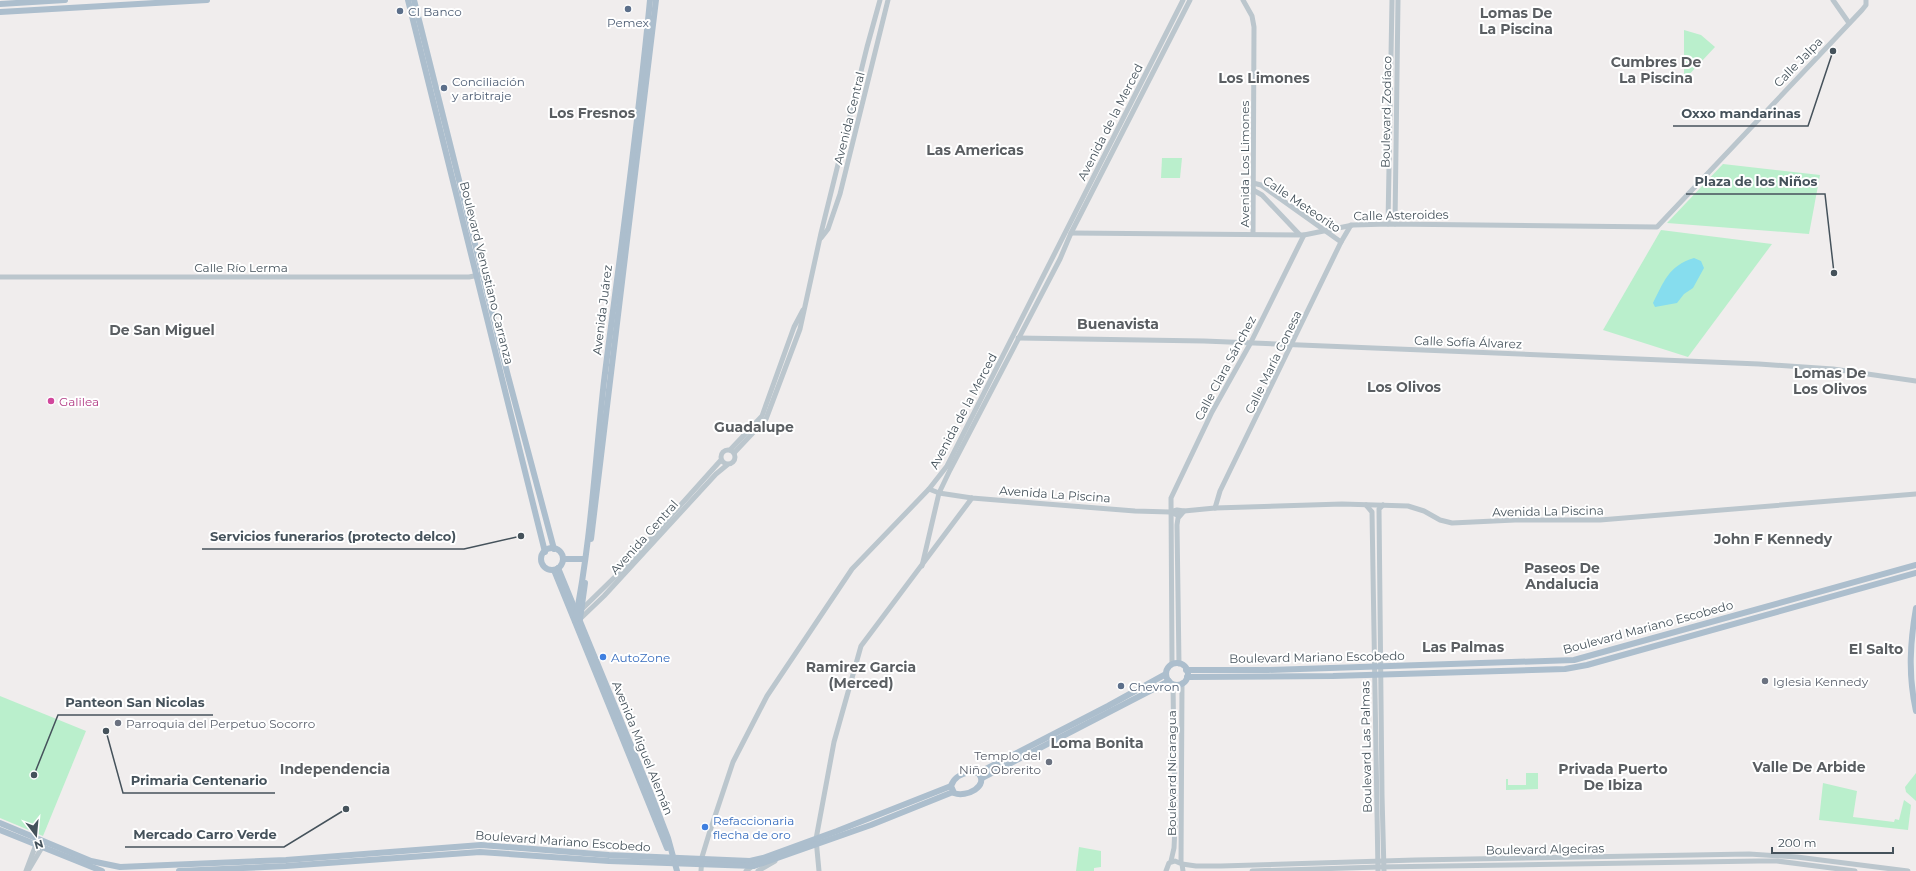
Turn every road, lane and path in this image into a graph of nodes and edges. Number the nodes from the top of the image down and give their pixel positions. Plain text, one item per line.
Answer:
1 (65, 0) edge
2 (207, 0) edge
3 (408, 0) edge
4 (414, 0) edge
5 (650, 0) edge
6 (656, 0) edge
7 (880, 0) edge
8 (888, 0) edge
9 (1183, 0) edge
10 (1190, 0) edge
11 (1243, 0) edge
12 (1392, 0) edge
13 (1398, 0) edge
14 (1833, 0) edge
15 (1866, 0) edge
16 (0, 4) edge
17 (878, 8) junction
18 (885, 9) junction
19 (0, 12) edge
20 (1849, 23) junction
21 (1252, 183) junction
22 (1253, 190) junction
23 (832, 192) junction
24 (840, 194) junction
25 (1388, 224) junction
26 (1395, 224) junction
27 (1351, 225) junction
28 (1660, 225) joint
29 (1325, 232) junction
30 (1071, 233) junction
31 (1253, 234) junction
32 (1302, 235) junction
33 (821, 238) junction
34 (1341, 242) junction
35 (482, 273) junction
36 (476, 276) junction
37 (0, 277) edge
38 (1018, 338) junction
39 (1250, 344) junction
40 (1292, 346) junction
41 (1916, 381) edge
42 (732, 452) junction
43 (721, 460) junction
44 (727, 465) junction
45 (929, 489) junction
46 (939, 493) junction
47 (1916, 494) edge
48 (972, 498) junction
49 (1366, 505) junction
50 (1381, 507) junction
51 (1215, 508) junction
52 (1372, 510) junction
53 (1184, 511) junction
54 (1170, 512) junction
55 (554, 549) junction
56 (545, 552) junction
57 (563, 559) junction
58 (585, 559) junction
59 (1916, 565) edge
60 (922, 566) junction
61 (556, 569) junction
62 (1916, 573) edge
63 (1916, 608) edge
64 (577, 616) junction
65 (1915, 619) edge
66 (1176, 664) junction
67 (1374, 666) junction
68 (1381, 666) junction
69 (1186, 670) junction
70 (1381, 673) junction
71 (1166, 674) junction
72 (1374, 674) junction
73 (1187, 677) junction
74 (1171, 683) junction
75 (1182, 683) junction
76 (1916, 711) edge
77 (980, 775) junction
78 (630, 776) dead end
79 (638, 776) junction
80 (952, 789) junction
81 (0, 823) edge
82 (0, 830) edge
83 (38, 838) junction
84 (46, 841) junction
85 (816, 842) junction
86 (36, 845) junction
87 (42, 848) junction
88 (609, 858) junction
89 (760, 859) junction
90 (1171, 861) junction
91 (1181, 863) junction
92 (1378, 867) edge
93 (1384, 867) edge
94 (137, 869) edge
95 (27, 871) edge
96 (102, 871) edge
97 (179, 871) edge
98 (673, 871) edge
99 (677, 871) edge
100 (701, 871) edge
101 (746, 871) edge
102 (758, 871) edge
103 (819, 871) edge
104 (1166, 871) edge
105 (1183, 871) edge
106 (1252, 871) edge
107 (1855, 871) edge
108 (1908, 871) edge

1 - 16 main road
2 - 19 main road
3 - 36 main road, Boulevard Venustiano Carranza
4 - 35 main road, Boulevard Venustiano Carranza
5 - 58 main road, Avenida Juárez
6 - 64 main road, Avenida Juárez
7 - 17 street, Avenida Central
8 - 18 street, Avenida Central
9 - 45 street, Avenida de la Merced
10 - 30 street, Avenida de la Merced
11 - 21 street, Avenida Los Limones
12 - 25 street, Boulevard Zodíaco
13 - 26 street, Boulevard Zodíaco
14 - 20 street
15 - 20 street, Calle Jalpa
17 - 18 street
17 - 23 street, Avenida Central
18 - 24 street, Avenida Central
20 - 28 street, Calle Jalpa
21 - 22 street, Avenida Los Limones
21 - 29 street, Calle Meteorito
22 - 31 street, Avenida Los Limones
22 - 32 street, Calle Meteorito
23 - 24 street
23 - 33 street, Avenida Central
24 - 33 street, Avenida Central
25 - 26 street, Calle Asteroides
25 - 27 street, Calle Asteroides
26 - 28 street, Calle Asteroides
27 - 29 street, Calle Asteroides
27 - 34 street, Calle María Conesa
29 - 32 street, Calle Asteroides
29 - 34 street, Calle Meteorito
30 - 31 street, Calle Asteroides
30 - 38 street, Avenida de la Merced
31 - 32 street, Calle Asteroides
32 - 39 street, Calle Clara Sánchez
33 - 42 street, Avenida Central
34 - 40 street, Calle María Conesa
35 - 36 street, Calle Río Lerma
35 - 55 main road, Boulevard Venustiano Carranza
36 - 37 street, Calle Río Lerma
36 - 56 main road, Boulevard Venustiano Carranza
38 - 39 street, Calle Sofía Álvarez
38 - 46 street, Avenida de la Merced
39 - 40 street, Calle Sofía Álvarez
39 - 54 street, Calle Clara Sánchez
40 - 41 street, Calle Sofía Álvarez
40 - 51 street, Calle María Conesa
42 - 43 street
42 - 44 street
43 - 44 street
43 - 64 street, Avenida Central
44 - 64 street, Avenida Central
45 - 46 street, Avenida La Piscina
45 - 100 street, Avenida de la Merced
46 - 48 street, Avenida La Piscina
46 - 60 street, Avenida de la Merced
47 - 50 street, Avenida La Piscina
48 - 54 street, Avenida La Piscina
48 - 60 street
49 - 50 street, Avenida La Piscina
49 - 51 street, Avenida La Piscina
49 - 52 street
50 - 52 street
50 - 68 street, Boulevard Las Palmas
51 - 53 street, Avenida La Piscina
52 - 67 street, Boulevard Las Palmas
53 - 54 street, Avenida La Piscina
53 - 66 street
54 - 66 street
55 - 56 main road
55 - 57 main road
56 - 61 main road
57 - 58 main road
57 - 61 main road
58 - 64 main road, Avenida Juárez
59 - 68 main road, Boulevard Mariano Escobedo
60 - 85 street
61 - 64 main road, Avenida Miguel Alemán
62 - 70 main road, Boulevard Mariano Escobedo
63 - 65 main road
64 - 79 main road, Avenida Miguel Alemán
64 - 99 main road, Avenida Miguel Alemán
65 - 76 main road
66 - 69 main road
66 - 71 main road
67 - 68 main road, Boulevard Mariano Escobedo
67 - 69 main road, Boulevard Mariano Escobedo
67 - 72 street, Boulevard Las Palmas
68 - 70 street, Boulevard Las Palmas
69 - 73 main road
70 - 72 main road, Boulevard Mariano Escobedo
70 - 93 street, Boulevard Las Palmas
71 - 74 main road
71 - 77 main road
72 - 73 main road, Boulevard Mariano Escobedo
72 - 92 street, Boulevard Las Palmas
73 - 75 main road
74 - 75 main road
74 - 77 main road
74 - 90 street, Boulevard Nicaragua
75 - 91 street, Boulevard Nicaragua
77 - 80 main road
77 - 80 main road
78 - 79 main road
79 - 98 main road, Avenida Miguel Alemán
80 - 85 main road, Boulevard Mariano Escobedo
81 - 83 main road, Boulevard Mariano Escobedo
82 - 86 main road
83 - 84 main road, Boulevard Mariano Escobedo
83 - 86 street
84 - 87 street
84 - 94 main road, Boulevard Mariano Escobedo
85 - 88 main road, Boulevard Mariano Escobedo
85 - 89 main road, Boulevard Mariano Escobedo
85 - 102 street
85 - 103 street
86 - 87 main road
86 - 95 street
87 - 95 street
87 - 96 main road
88 - 89 main road, Boulevard Mariano Escobedo
88 - 94 main road, Boulevard Mariano Escobedo
88 - 97 main road, Boulevard Mariano Escobedo
89 - 101 street
90 - 91 street, Boulevard Algeciras
90 - 104 street, Boulevard Nicaragua
91 - 92 street, Boulevard Algeciras
91 - 105 street, Boulevard Nicaragua
92 - 93 street, Boulevard Algeciras
92 - 106 street, Boulevard Algeciras
93 - 107 street, Boulevard Algeciras
93 - 108 street, Boulevard Algeciras

